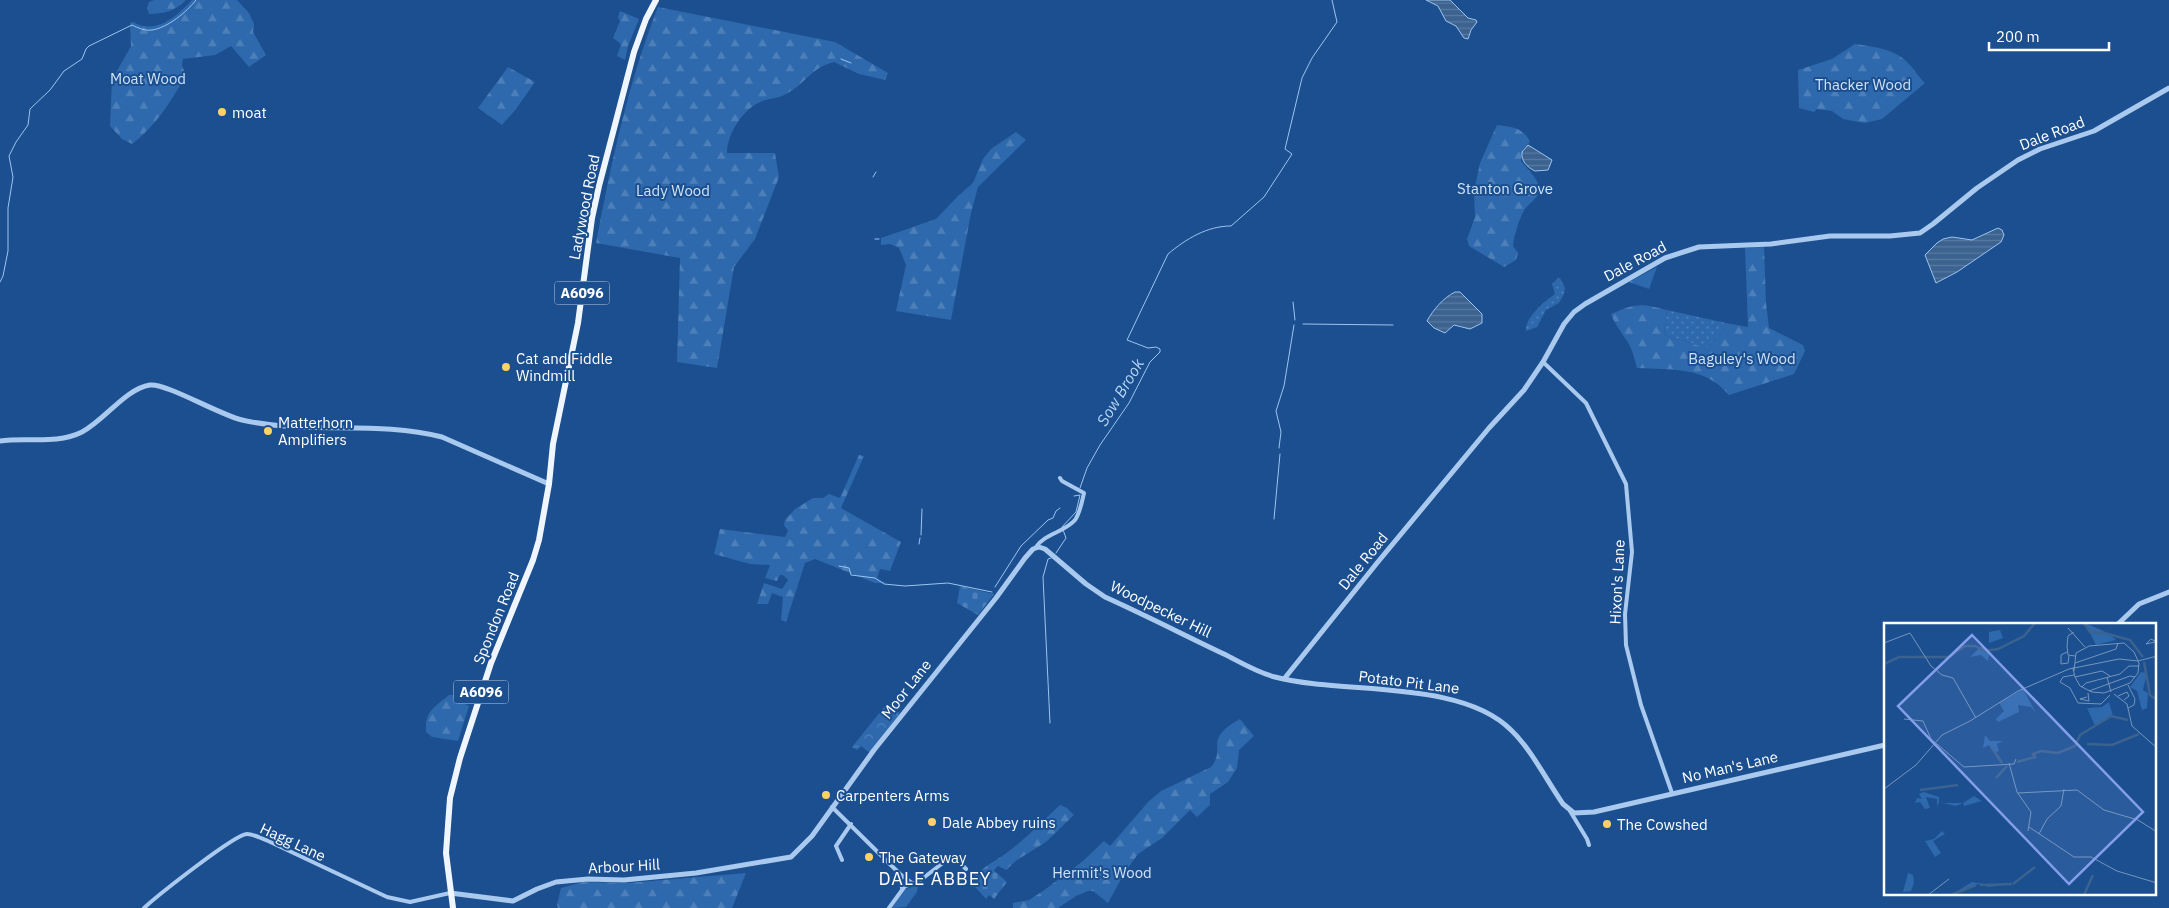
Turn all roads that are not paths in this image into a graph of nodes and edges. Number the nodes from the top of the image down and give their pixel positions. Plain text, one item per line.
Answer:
1 (656, 0) edge
2 (2169, 88) edge
3 (1543, 362) junction
4 (0, 441) edge
5 (1060, 478) dead end
6 (549, 484) junction
7 (1036, 547) junction
8 (2169, 592) edge
9 (2119, 623) edge
10 (1284, 679) junction
11 (1884, 745) edge
12 (1672, 794) junction
13 (832, 807) junction
14 (1570, 811) junction
15 (1580, 814) junction
16 (851, 824) junction
17 (1577, 824) junction
18 (1589, 845) dead end
19 (800, 850) joint
20 (842, 860) dead end
21 (966, 869) dead end
22 (900, 874) junction
23 (912, 883) junction
24 (902, 888) junction
25 (450, 893) junction
26 (144, 908) edge
27 (453, 908) edge
28 (889, 908) edge

1 - 6 main road, Ladywood Road / A6096
2 - 3 street, Dale Road
3 - 10 street, Dale Road
3 - 12 street, Hixon's Lane
4 - 6 street
5 - 7 street
6 - 25 main road, Spondon Road / A6096
7 - 10 street, Woodpecker Hill
7 - 13 street, Moor Lane
8 - 9 street
10 - 14 street, Potato Pit Lane
11 - 12 street, No Man's Lane
12 - 15 street, No Man's Lane
13 - 16 street
13 - 19 street, Moor Lane
14 - 15 street
14 - 17 street, Potato Pit Lane
15 - 17 street
16 - 20 street
16 - 22 street
17 - 18 street, Potato Pit Lane
19 - 25 street, Arbour Hill
21 - 23 street
22 - 23 street
22 - 24 street
23 - 24 street
24 - 28 street
25 - 26 street, Hagg Lane
25 - 27 main road, Spondon Road / A6096

